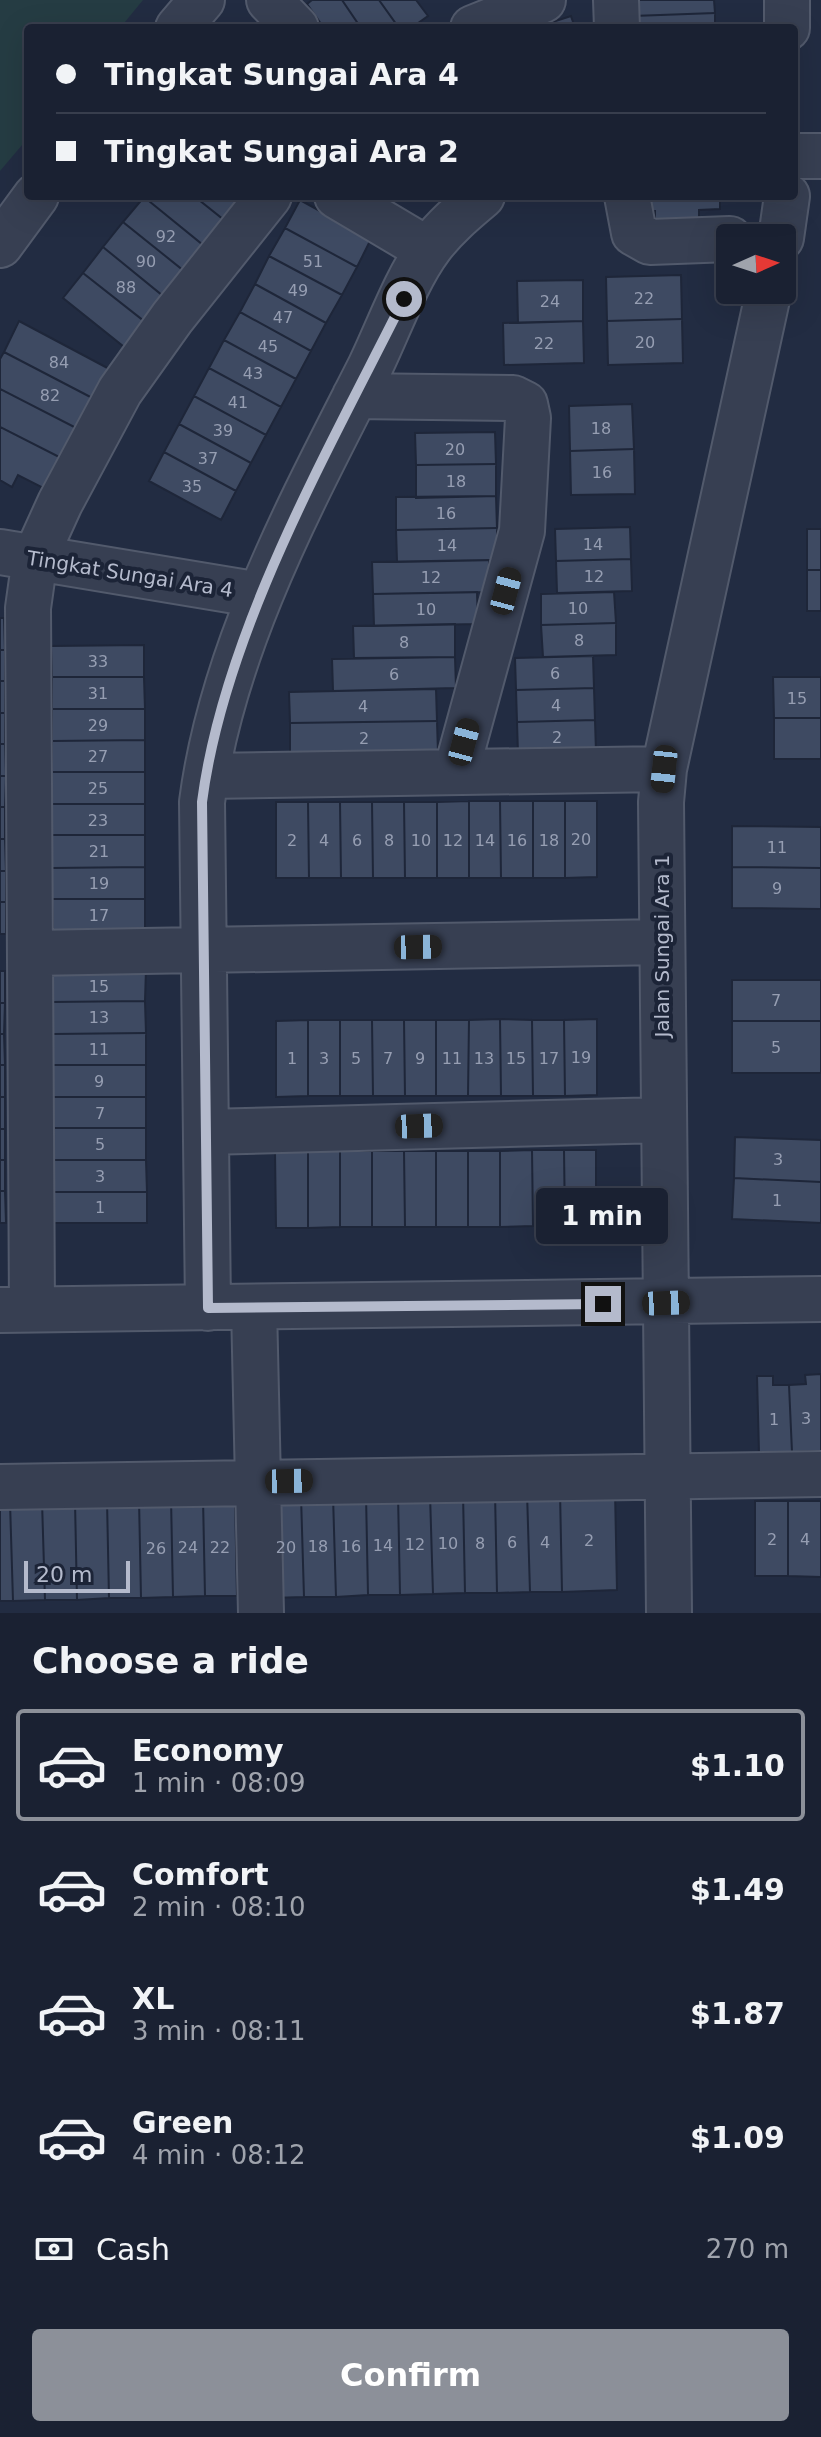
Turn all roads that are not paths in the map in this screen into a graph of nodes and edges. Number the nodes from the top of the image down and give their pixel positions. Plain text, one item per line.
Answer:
1 (202, 0) edge
2 (269, 0) edge
3 (543, 0) edge
4 (616, 0) edge
5 (787, 0) edge
6 (181, 24) edge
7 (292, 24) edge
8 (483, 24) edge
9 (617, 24) edge
10 (787, 24) edge
11 (798, 156) edge
12 (821, 156) edge
13 (33, 200) edge
14 (266, 200) edge
15 (344, 200) edge
16 (477, 200) edge
17 (628, 200) edge
18 (786, 200) edge
19 (783, 224) edge
20 (716, 240) edge
21 (0, 245) edge
22 (428, 250) junction
23 (766, 304) edge
24 (355, 396) junction
25 (18, 555) edge
26 (260, 595) junction
27 (664, 769) junction
28 (456, 772) junction
29 (206, 776) junction
30 (662, 942) junction
31 (204, 952) junction
32 (32, 953) junction
33 (663, 1120) junction
34 (206, 1132) junction
35 (821, 1299) edge
36 (666, 1303) junction
37 (254, 1307) junction
38 (208, 1308) junction
39 (16, 1310) edge
40 (668, 1474) junction
41 (821, 1474) edge
42 (258, 1482) junction
43 (0, 1487) edge
44 (261, 1613) edge
45 (669, 1613) edge

1 - 6 street
2 - 7 street
3 - 8 street
4 - 9 street
5 - 10 street
11 - 12 street
13 - 21 street
14 - 25 street
15 - 22 street
16 - 22 street, Tingkat Sungai Ara 4
17 - 20 street
18 - 19 street
22 - 24 street, Tingkat Sungai Ara 4
23 - 27 street, Jalan Sungai Ara 1
24 - 26 street, Tingkat Sungai Ara 4
24 - 28 street
25 - 26 street, Tingkat Sungai Ara 4
25 - 32 street
26 - 29 street, Tingkat Sungai Ara 4
27 - 28 street
27 - 30 street, Jalan Sungai Ara 1
28 - 29 street
29 - 31 street, Tingkat Sungai Ara 4
30 - 31 street
30 - 33 street, Jalan Sungai Ara 1
31 - 32 street
31 - 34 street, Tingkat Sungai Ara 4
32 - 39 street
33 - 34 street
33 - 36 street, Jalan Sungai Ara 1
34 - 38 street, Tingkat Sungai Ara 4
35 - 36 street
36 - 37 street
36 - 40 street, Jalan Sungai Ara 1
37 - 38 street
37 - 42 street
38 - 39 street
40 - 41 street
40 - 42 street
40 - 45 street, Jalan Sungai Ara 1
42 - 43 street
42 - 44 street

